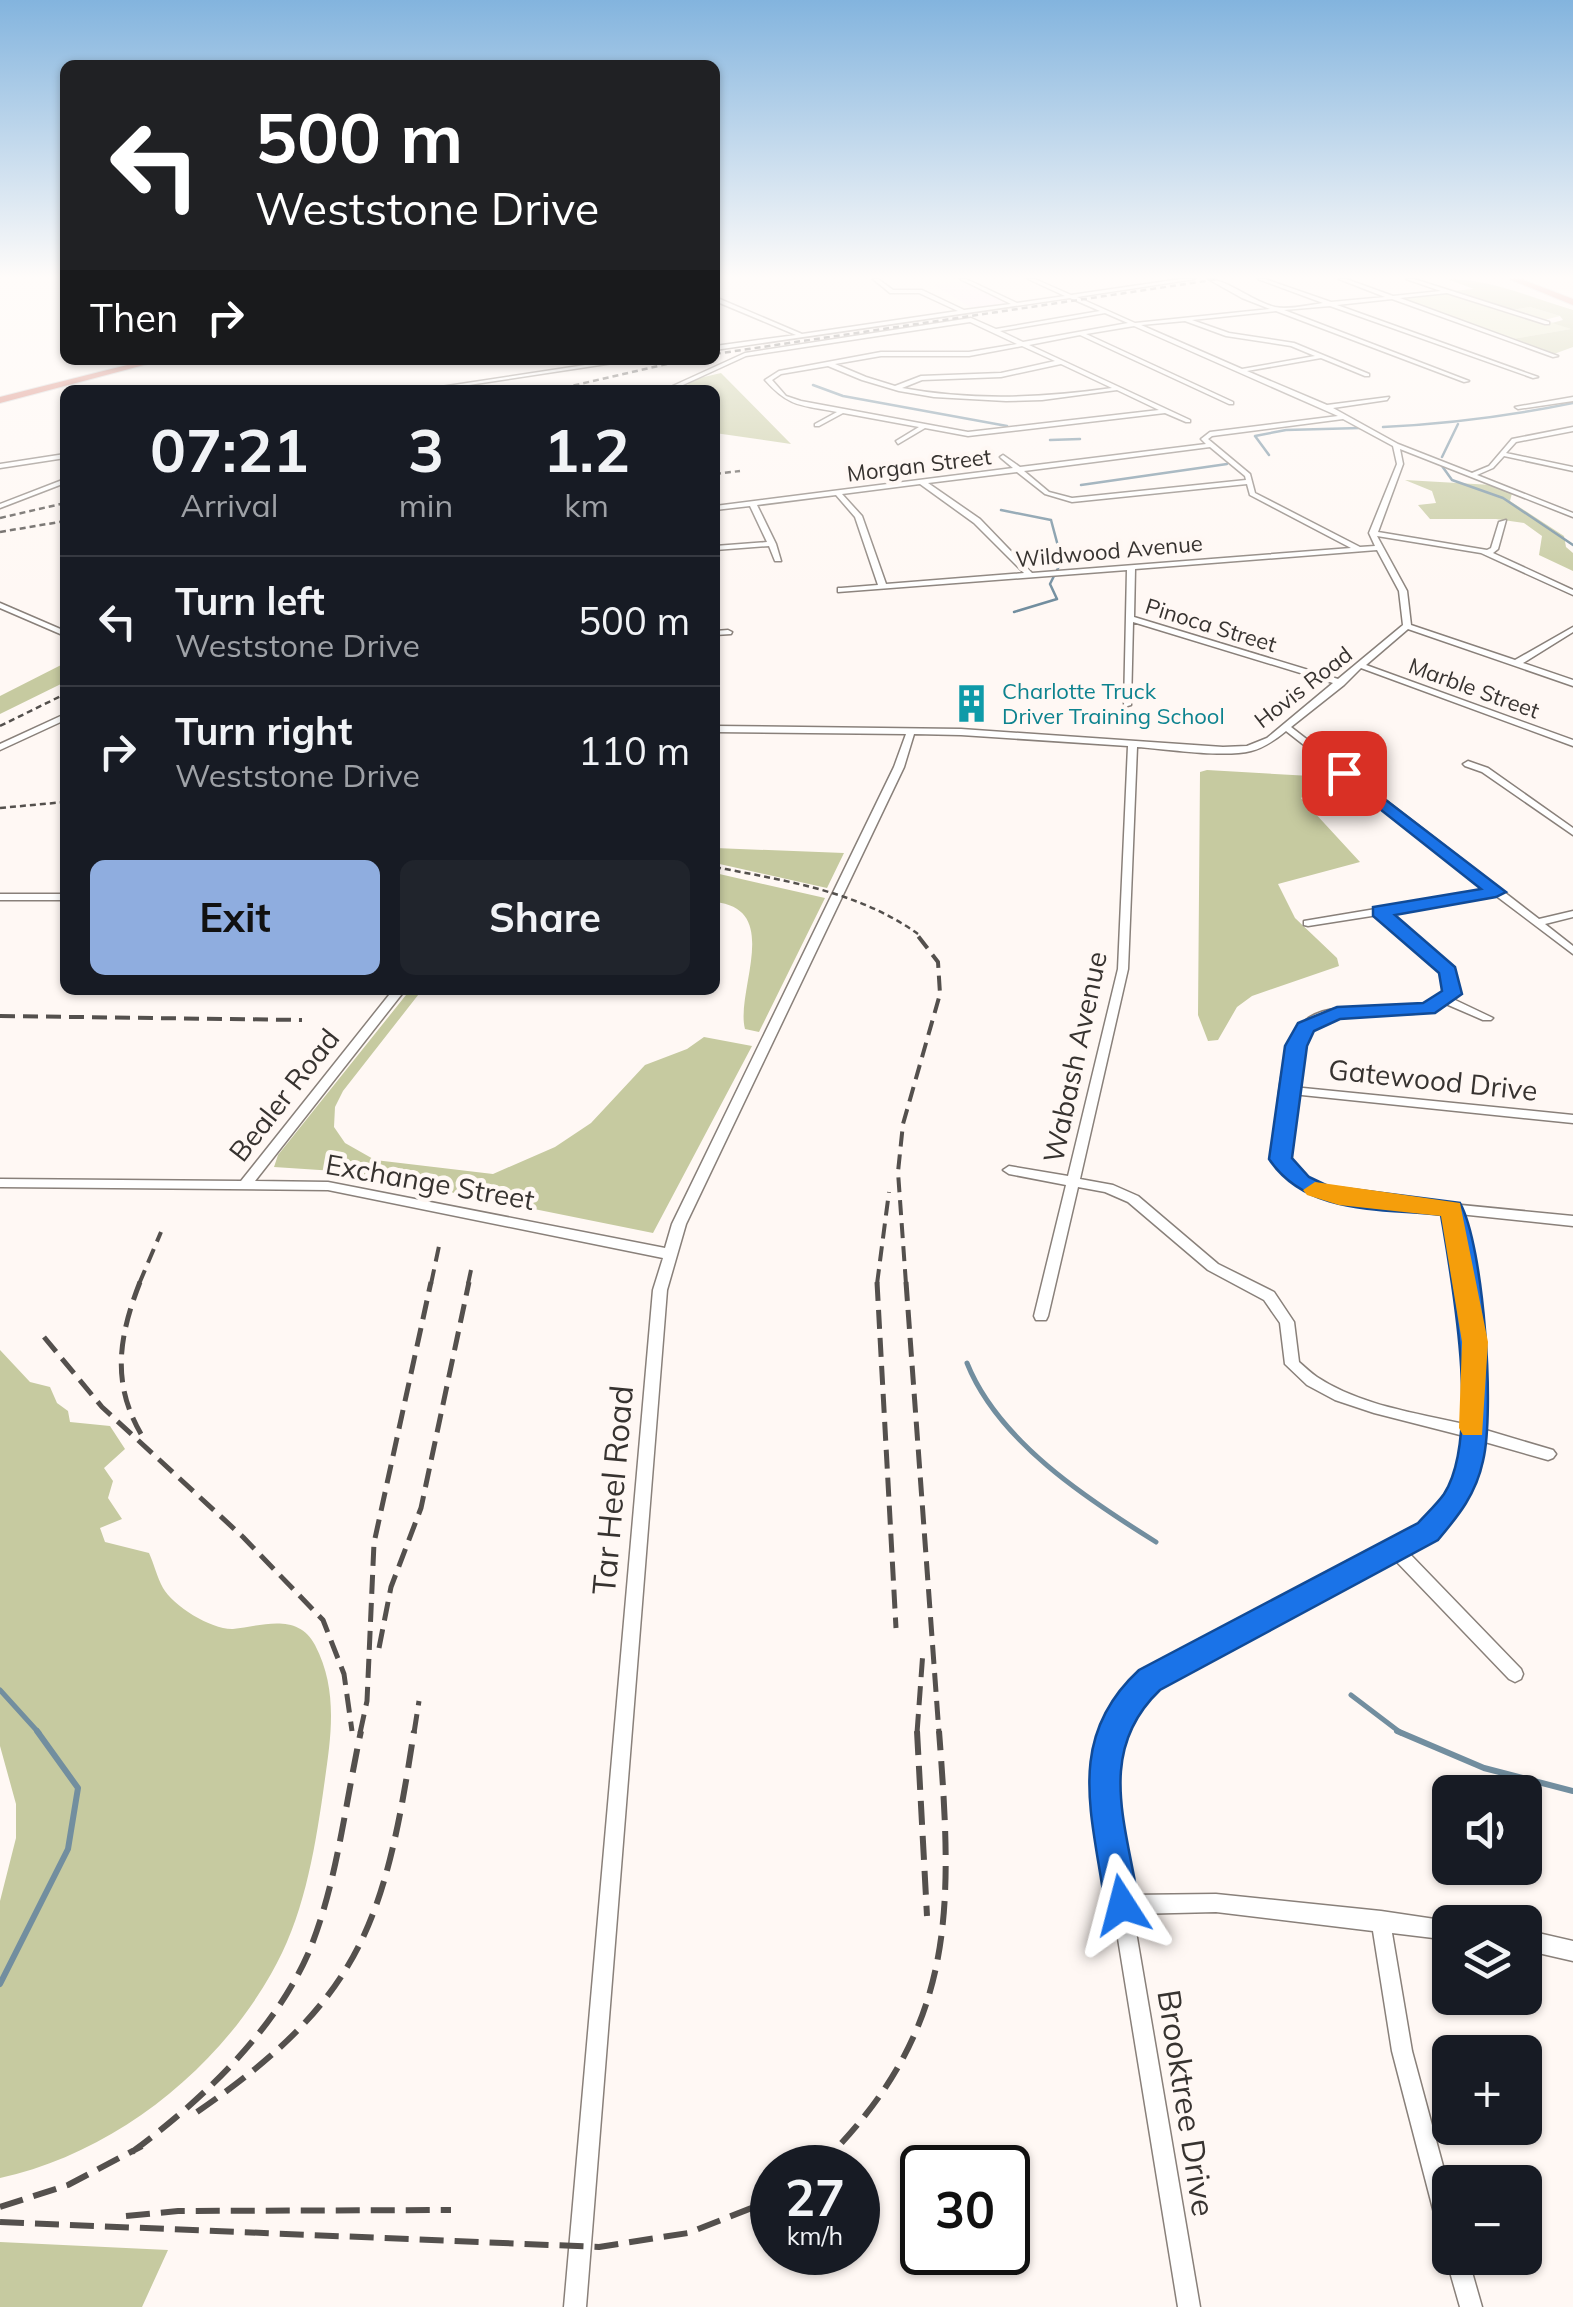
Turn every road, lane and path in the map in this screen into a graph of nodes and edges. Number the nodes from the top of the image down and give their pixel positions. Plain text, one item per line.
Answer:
1 (42, 387) edge
2 (774, 387) edge
3 (887, 387) edge
4 (899, 387) edge
5 (1116, 387) edge
6 (1195, 387) edge
7 (1278, 387) edge
8 (60, 388) edge
9 (896, 388) junction
10 (1119, 388) junction
11 (0, 398) edge
12 (1386, 398) dead end
13 (1573, 399) edge
14 (1231, 403) dead end
15 (1326, 407) junction
16 (1518, 407) dead end
17 (1165, 410) junction
18 (842, 412) junction
19 (1346, 416) junction
20 (1188, 422) dead end
21 (817, 425) dead end
22 (922, 428) junction
23 (1573, 430) edge
24 (898, 442) dead end
25 (1396, 445) junction
26 (1212, 446) junction
27 (1502, 454) junction
28 (60, 457) edge
29 (1002, 457) dead end
30 (0, 466) edge
31 (1573, 470) edge
32 (1019, 471) junction
33 (1475, 473) junction
34 (60, 482) edge
35 (1250, 482) junction
36 (923, 483) junction
37 (838, 493) junction
38 (753, 504) junction
39 (0, 506) edge
40 (720, 507) edge
41 (1573, 515) edge
42 (1504, 522) dead end
43 (1373, 533) junction
44 (772, 544) junction
45 (720, 548) edge
46 (1357, 548) junction
47 (1379, 548) junction
48 (1488, 553) junction
49 (778, 559) dead end
50 (1131, 567) junction
51 (1030, 575) junction
52 (883, 587) junction
53 (841, 590) dead end
54 (1573, 593) edge
55 (0, 605) edge
56 (1128, 618) junction
57 (1407, 626) junction
58 (1573, 628) edge
59 (60, 632) edge
60 (728, 632) dead end
61 (720, 633) edge
62 (1517, 664) junction
63 (1362, 666) junction
64 (1341, 683) junction
65 (1573, 683) edge
66 (1127, 705) dead end
67 (60, 719) edge
68 (1287, 728) junction
69 (720, 729) edge
70 (911, 731) junction
71 (1573, 743) edge
72 (1134, 744) junction
73 (0, 746) edge
74 (1468, 764) dead end
75 (1573, 832) edge
76 (1496, 892) junction
77 (0, 896) edge
78 (60, 897) edge
79 (1380, 912) junction
80 (1573, 914) edge
81 (1537, 923) junction
82 (1308, 924) dead end
83 (1573, 951) edge
84 (395, 995) edge
85 (1447, 1000) junction
86 (1487, 1018) dead end
87 (1289, 1090) junction
88 (1573, 1118) edge
89 (1010, 1170) dead end
90 (1074, 1182) junction
91 (0, 1183) edge
92 (245, 1184) junction
93 (1452, 1208) junction
94 (1573, 1221) edge
95 (669, 1254) junction
96 (1041, 1316) dead end
97 (1472, 1429) junction
98 (1548, 1454) dead end
99 (1396, 1550) junction
100 (1515, 1674) dead end
101 (1122, 1905) junction
102 (1381, 1921) junction
103 (1432, 1928) edge
104 (1542, 1944) edge
105 (1573, 1951) edge
106 (1432, 2165) edge
107 (1462, 2275) edge
108 (575, 2307) edge
109 (1190, 2307) edge
110 (1470, 2307) edge

1 - 11 highway
2 - 18 street
3 - 9 street
4 - 9 street
5 - 10 street
6 - 14 street
7 - 15 street
8 - 11 highway
9 - 10 street
10 - 17 street
12 - 15 street
13 - 16 street
15 - 19 street
17 - 20 street
17 - 22 street
18 - 21 street
18 - 22 street
19 - 25 street
19 - 26 street, Morgan Street
22 - 24 street
23 - 27 street
25 - 33 street
25 - 43 street
26 - 32 street, Morgan Street
26 - 35 street
27 - 31 street
27 - 33 street
28 - 30 street
29 - 32 street
32 - 35 street
32 - 36 street, Morgan Street
33 - 41 street
34 - 39 street
35 - 46 street
36 - 37 street, Morgan Street
36 - 51 street
37 - 38 street, Morgan Street
37 - 52 street
38 - 40 street, Morgan Street
38 - 44 street
42 - 48 street
43 - 47 street
43 - 48 street
44 - 45 street
44 - 49 street
46 - 47 street, Wildwood Avenue
46 - 50 street, Wildwood Avenue
47 - 57 street
48 - 54 street
50 - 51 street, Wildwood Avenue
50 - 56 street
51 - 52 street, Wildwood Avenue
52 - 53 street, Wildwood Avenue
55 - 59 street
56 - 64 street, Pinoca Street
56 - 66 street
57 - 62 street
57 - 63 street, Hovis Road
58 - 62 street
60 - 61 street
62 - 65 street
63 - 64 street, Hovis Road
63 - 71 street, Marble Street
64 - 68 street, Hovis Road
67 - 73 street
68 - 72 street, Hovis Road
68 - 76 street
69 - 70 street, Hovis Road
70 - 72 street, Hovis Road
70 - 95 street, Tar Heel Road
72 - 90 street, Wabash Avenue
74 - 75 street
76 - 79 street
76 - 81 street
77 - 78 street
79 - 82 street
79 - 85 street
80 - 81 street
81 - 83 street
84 - 92 street, Bealer Road
85 - 86 street
85 - 87 street
87 - 88 street, Gatewood Drive
87 - 93 street
89 - 90 street
90 - 96 street, Wabash Avenue
90 - 97 street
91 - 92 street, Exchange Street
92 - 95 street, Exchange Street
93 - 94 street
93 - 97 street, Brooktree Drive
95 - 108 street, Tar Heel Road
97 - 98 street
97 - 99 street, Brooktree Drive
99 - 100 street
99 - 101 street, Brooktree Drive
101 - 102 street
101 - 109 street, Brooktree Drive
102 - 103 street
102 - 106 street
104 - 105 street
107 - 110 street

